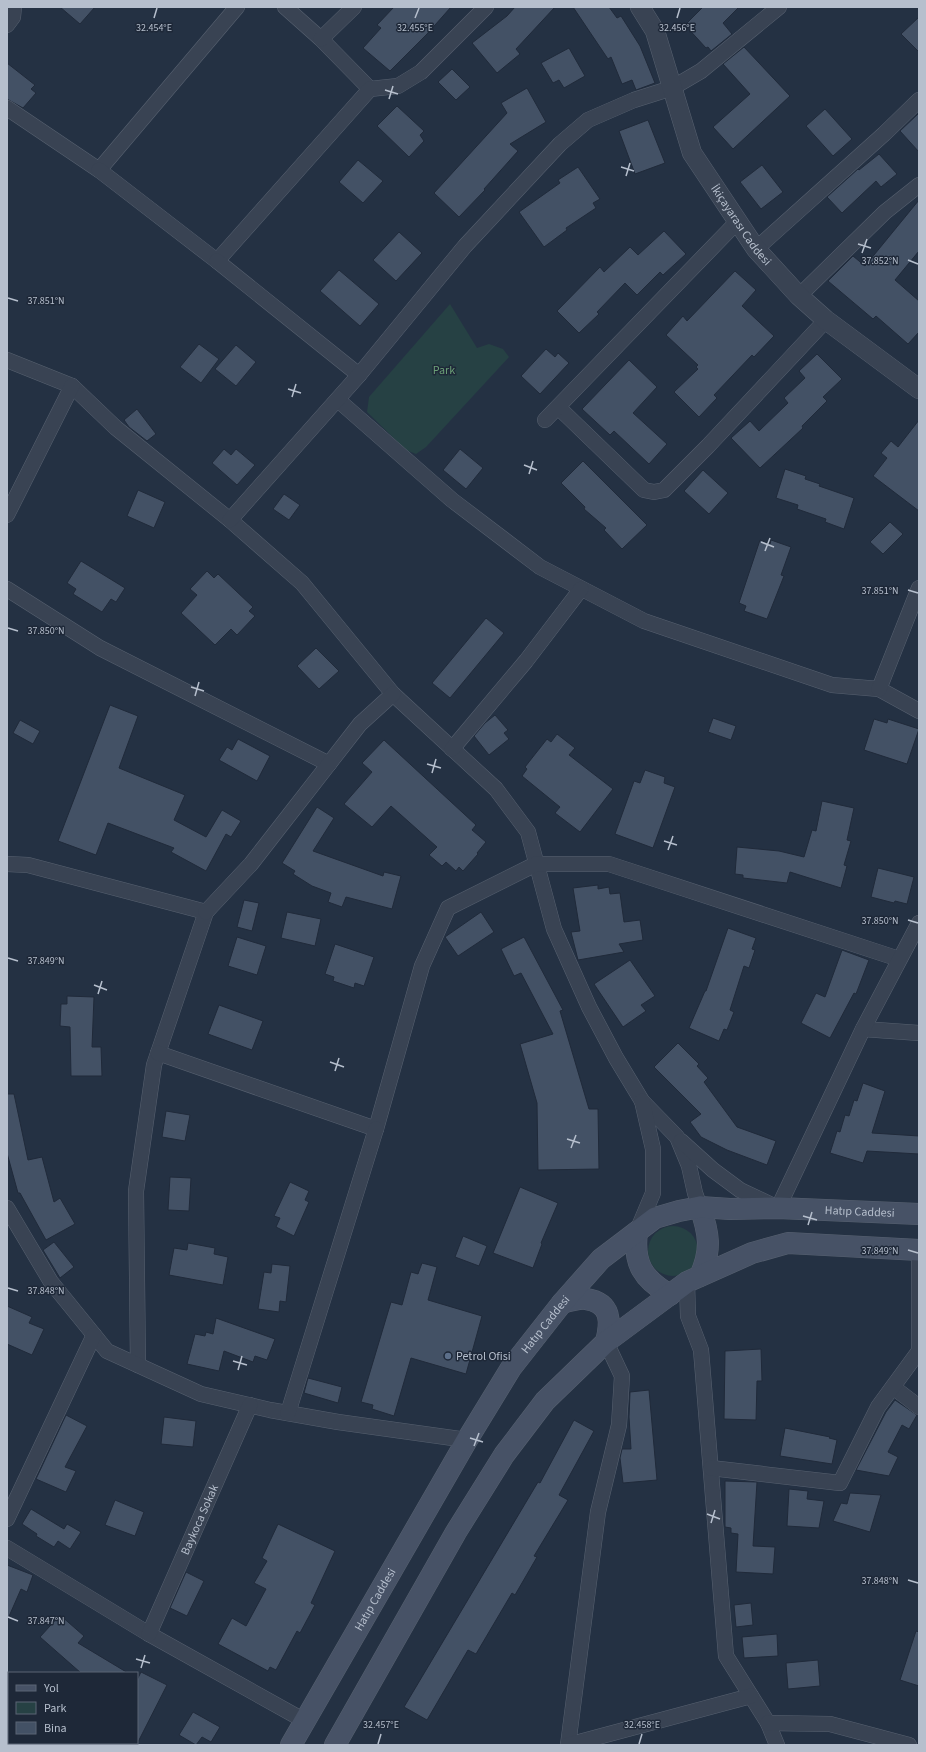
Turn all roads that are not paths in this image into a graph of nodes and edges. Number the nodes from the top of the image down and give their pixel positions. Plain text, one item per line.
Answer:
1 (14, 7) edge
2 (237, 7) edge
3 (285, 7) edge
4 (354, 7) edge
5 (486, 7) edge
6 (640, 7) edge
7 (779, 7) edge
8 (7, 25) edge
9 (321, 40) junction
10 (672, 88) junction
11 (370, 89) junction
12 (919, 100) edge
13 (7, 108) edge
14 (99, 170) junction
15 (919, 185) edge
16 (737, 222) junction
17 (756, 249) junction
18 (217, 261) junction
19 (798, 296) junction
20 (826, 320) junction
21 (7, 360) edge
22 (359, 375) junction
23 (72, 386) junction
24 (919, 389) edge
25 (338, 400) junction
26 (558, 407) junction
27 (545, 420) dead end
28 (7, 515) edge
29 (230, 520) junction
30 (581, 588) junction
31 (919, 588) edge
32 (7, 589) edge
33 (879, 689) junction
34 (393, 694) junction
35 (919, 711) edge
36 (452, 749) junction
37 (329, 764) junction
38 (7, 864) edge
39 (536, 864) junction
40 (206, 912) junction
41 (919, 923) edge
42 (899, 959) junction
43 (863, 1029) junction
44 (919, 1033) edge
45 (158, 1053) junction
46 (642, 1101) junction
47 (376, 1129) junction
48 (677, 1137) junction
49 (700, 1207) junction
50 (7, 1208) edge
51 (778, 1208) junction
52 (919, 1214) edge
53 (637, 1232) junction
54 (919, 1250) edge
55 (694, 1279) junction
56 (670, 1295) junction
57 (562, 1303) junction
58 (94, 1335) junction
59 (606, 1342) junction
60 (138, 1365) junction
61 (893, 1387) junction
62 (250, 1405) junction
63 (919, 1407) edge
64 (288, 1413) junction
65 (467, 1440) junction
66 (711, 1468) junction
67 (7, 1519) edge
68 (7, 1548) edge
69 (149, 1634) junction
70 (751, 1696) junction
71 (305, 1721) junction
72 (768, 1723) junction
73 (291, 1745) edge
74 (335, 1745) edge
75 (568, 1745) edge
76 (777, 1745) edge
77 (909, 1745) edge

1 - 8 street
2 - 14 street
3 - 9 street
4 - 9 street
5 - 11 street
6 - 10 street, İkiçayarası Caddesi
7 - 10 street
9 - 11 street
10 - 16 street, İkiçayarası Caddesi
10 - 22 street
11 - 18 street
12 - 17 street
13 - 14 street
14 - 18 street
15 - 19 street
16 - 17 street, İkiçayarası Caddesi
16 - 26 street
17 - 19 street, İkiçayarası Caddesi
18 - 22 street
19 - 20 street, İkiçayarası Caddesi
20 - 24 street, İkiçayarası Caddesi
20 - 26 street
21 - 23 street
22 - 25 street
23 - 28 street
23 - 29 street
25 - 29 street
25 - 30 street
26 - 27 street
29 - 34 street
30 - 33 street
30 - 36 street
31 - 33 street
32 - 37 street
33 - 35 street
34 - 36 street
34 - 37 street
36 - 39 street
37 - 40 street
38 - 40 street
39 - 42 street
39 - 46 street
39 - 47 street
40 - 45 street
41 - 42 street
42 - 43 street
43 - 44 street
43 - 51 street
45 - 47 street
45 - 60 street
46 - 48 street
46 - 53 street
47 - 64 street
48 - 49 street
48 - 51 street
49 - 51 main road, Hatıp Caddesi
49 - 53 main road, Hatıp Caddesi
49 - 55 main road
50 - 58 street
51 - 52 main road, Hatıp Caddesi
53 - 56 main road
53 - 57 main road, Hatıp Caddesi
54 - 55 main road
54 - 61 street
55 - 56 main road
55 - 66 street
56 - 59 main road
57 - 59 main road
57 - 65 main road, Hatıp Caddesi
58 - 60 street
58 - 67 street
59 - 74 main road
59 - 75 street
60 - 62 street
61 - 63 street
61 - 66 street
62 - 64 street
62 - 69 street, Baykoca Sokak
64 - 65 street
65 - 71 main road, Hatıp Caddesi
66 - 70 street
68 - 69 street
69 - 71 street
70 - 72 street
70 - 75 street
71 - 73 main road, Hatıp Caddesi
72 - 76 street
72 - 77 street

